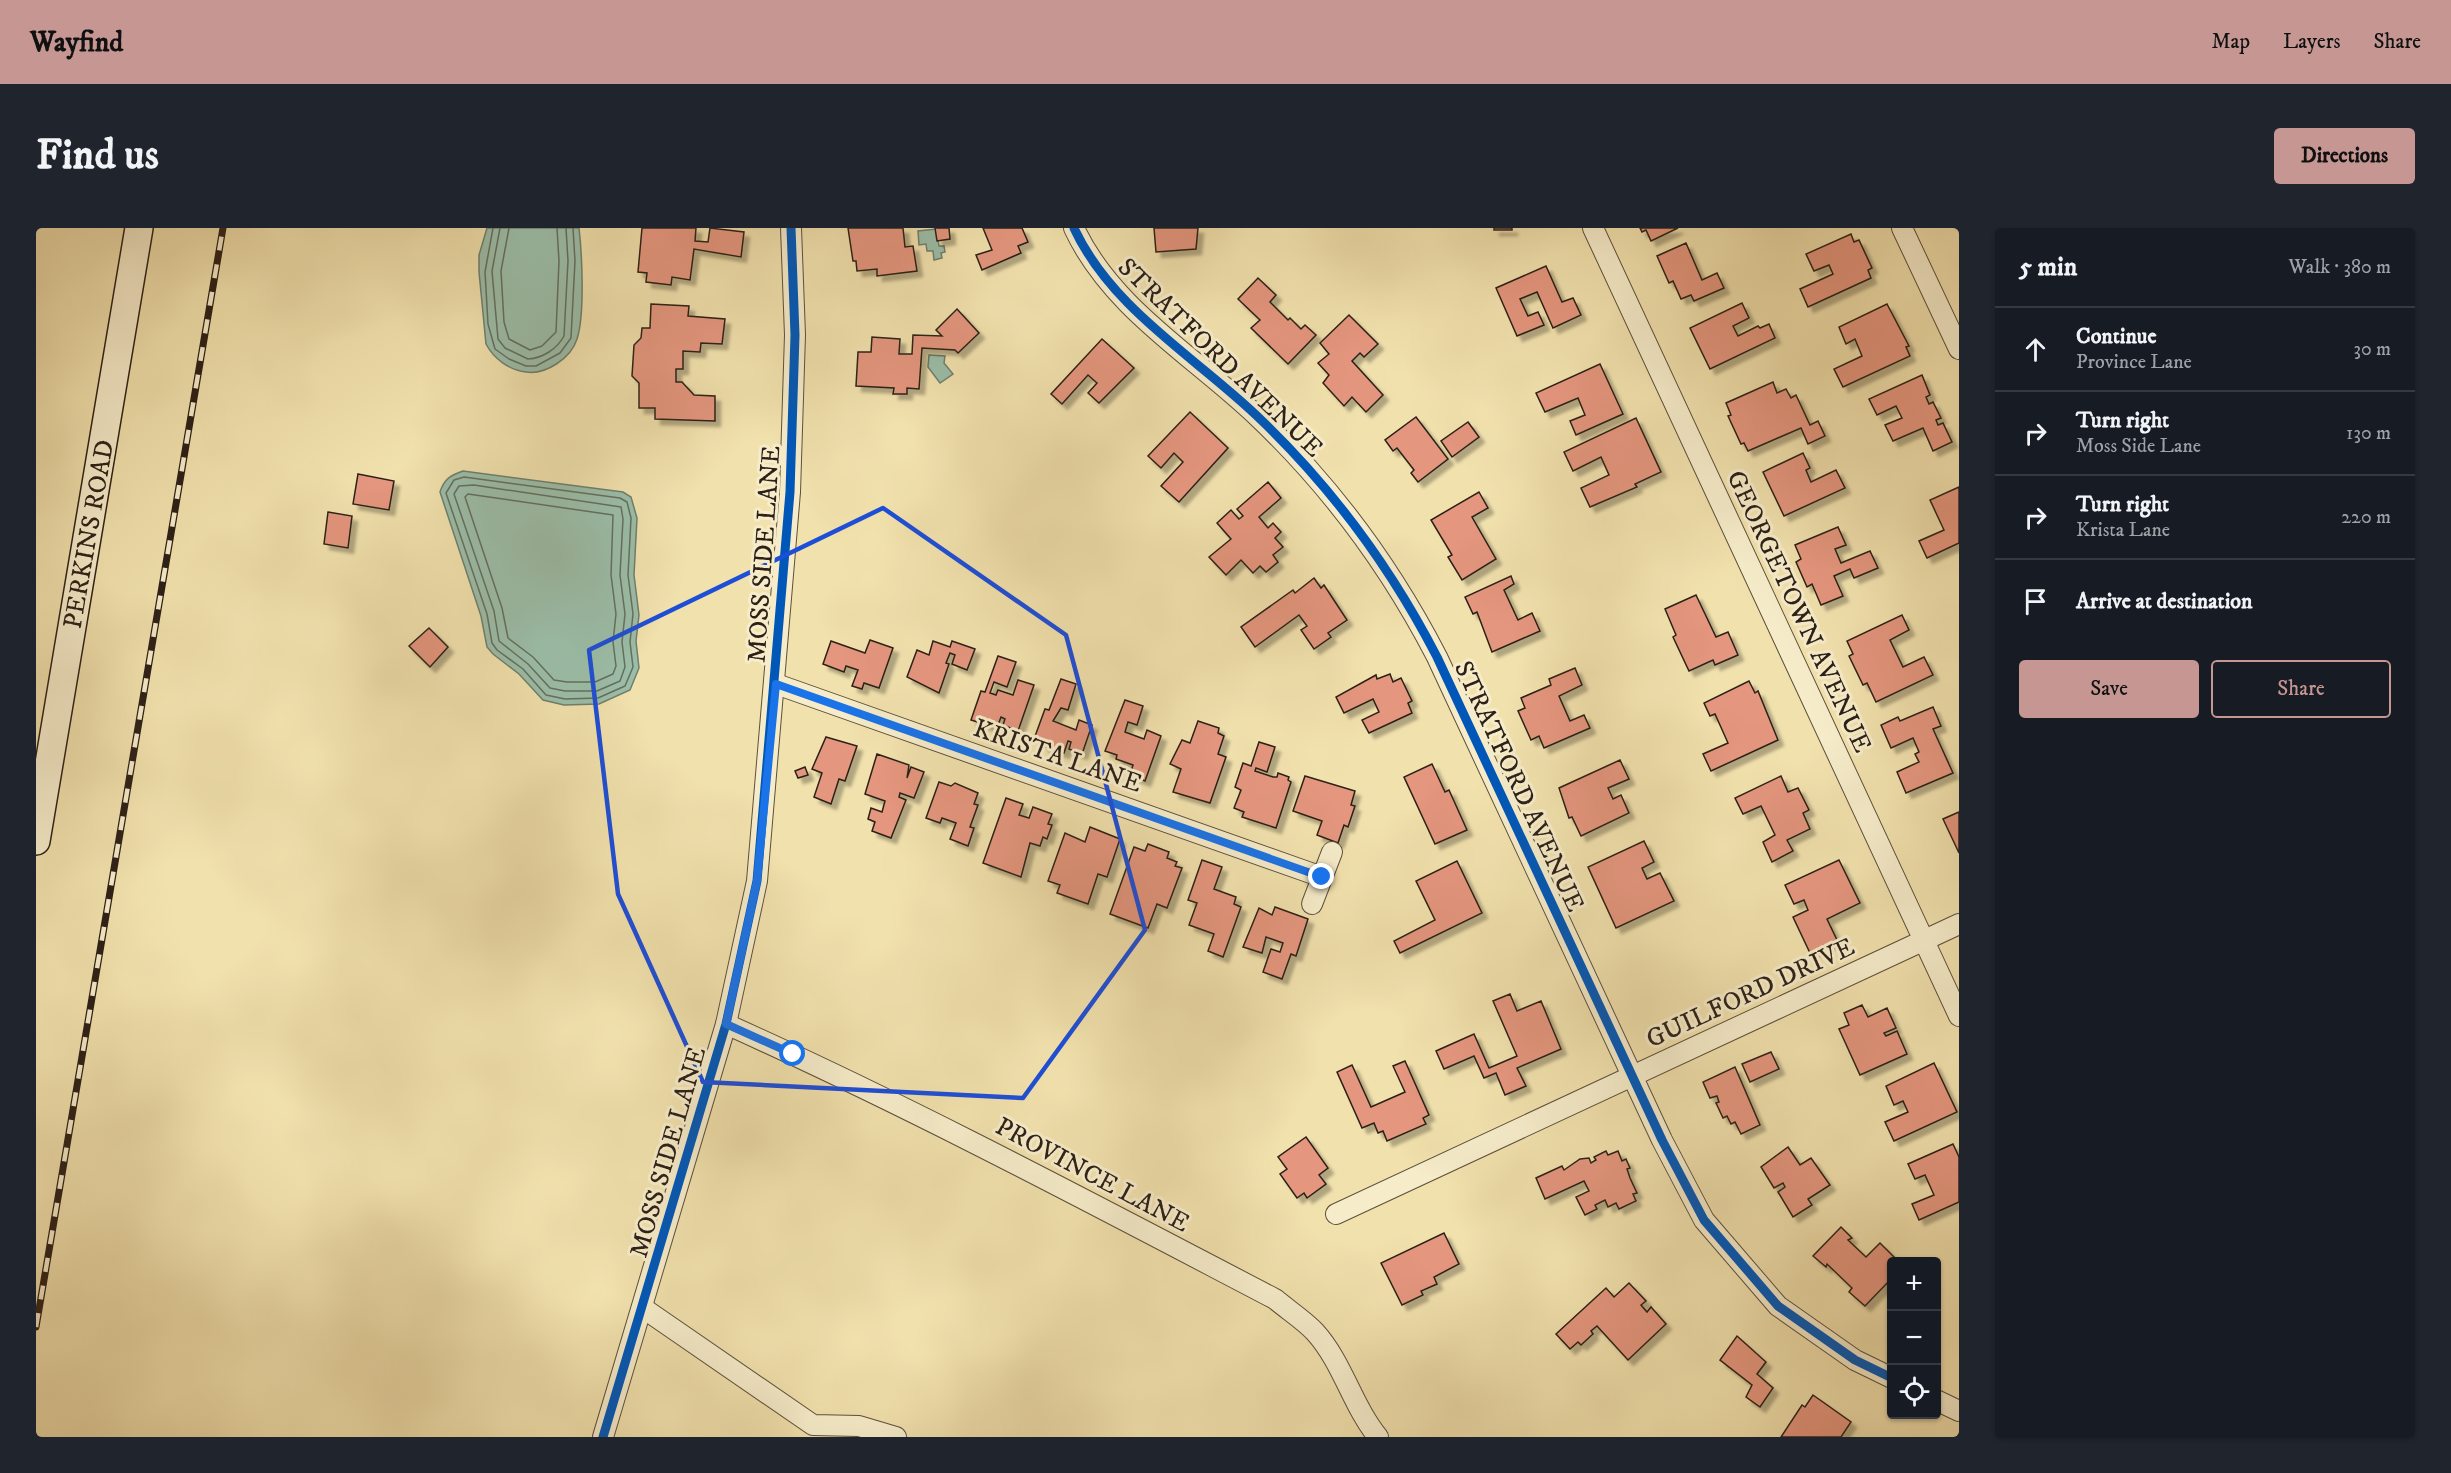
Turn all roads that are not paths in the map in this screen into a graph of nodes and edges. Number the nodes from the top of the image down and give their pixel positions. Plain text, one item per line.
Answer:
1 (139, 228) edge
2 (790, 228) edge
3 (1074, 228) edge
4 (1593, 228) edge
5 (1902, 228) edge
6 (1959, 349) edge
7 (776, 684) junction
8 (36, 841) edge
9 (1332, 852) dead end
10 (1322, 877) junction
11 (1312, 904) dead end
12 (1959, 924) edge
13 (1923, 940) junction
14 (1959, 1016) edge
15 (726, 1024) junction
16 (1633, 1077) junction
17 (1336, 1214) dead end
18 (643, 1308) junction
19 (1887, 1376) edge
20 (1941, 1402) edge
21 (1959, 1411) edge
22 (603, 1437) edge
23 (896, 1437) edge
24 (1378, 1437) edge

1 - 8 main road, PERKINS ROAD
2 - 7 street, MOSS SIDE LANE
3 - 16 street, STRATFORD AVENUE
4 - 13 street, GEORGETOWN AVENUE
5 - 6 street
7 - 10 street, KRISTA LANE
7 - 15 street, MOSS SIDE LANE
9 - 10 street
10 - 11 street
12 - 13 street, GUILFORD DRIVE
13 - 14 street, GEORGETOWN AVENUE
13 - 16 street, GUILFORD DRIVE
15 - 18 street, MOSS SIDE LANE
15 - 24 street, PROVINCE LANE
16 - 17 street, GUILFORD DRIVE
16 - 19 street, STRATFORD AVENUE
18 - 22 street, MOSS SIDE LANE
18 - 23 street
20 - 21 street

